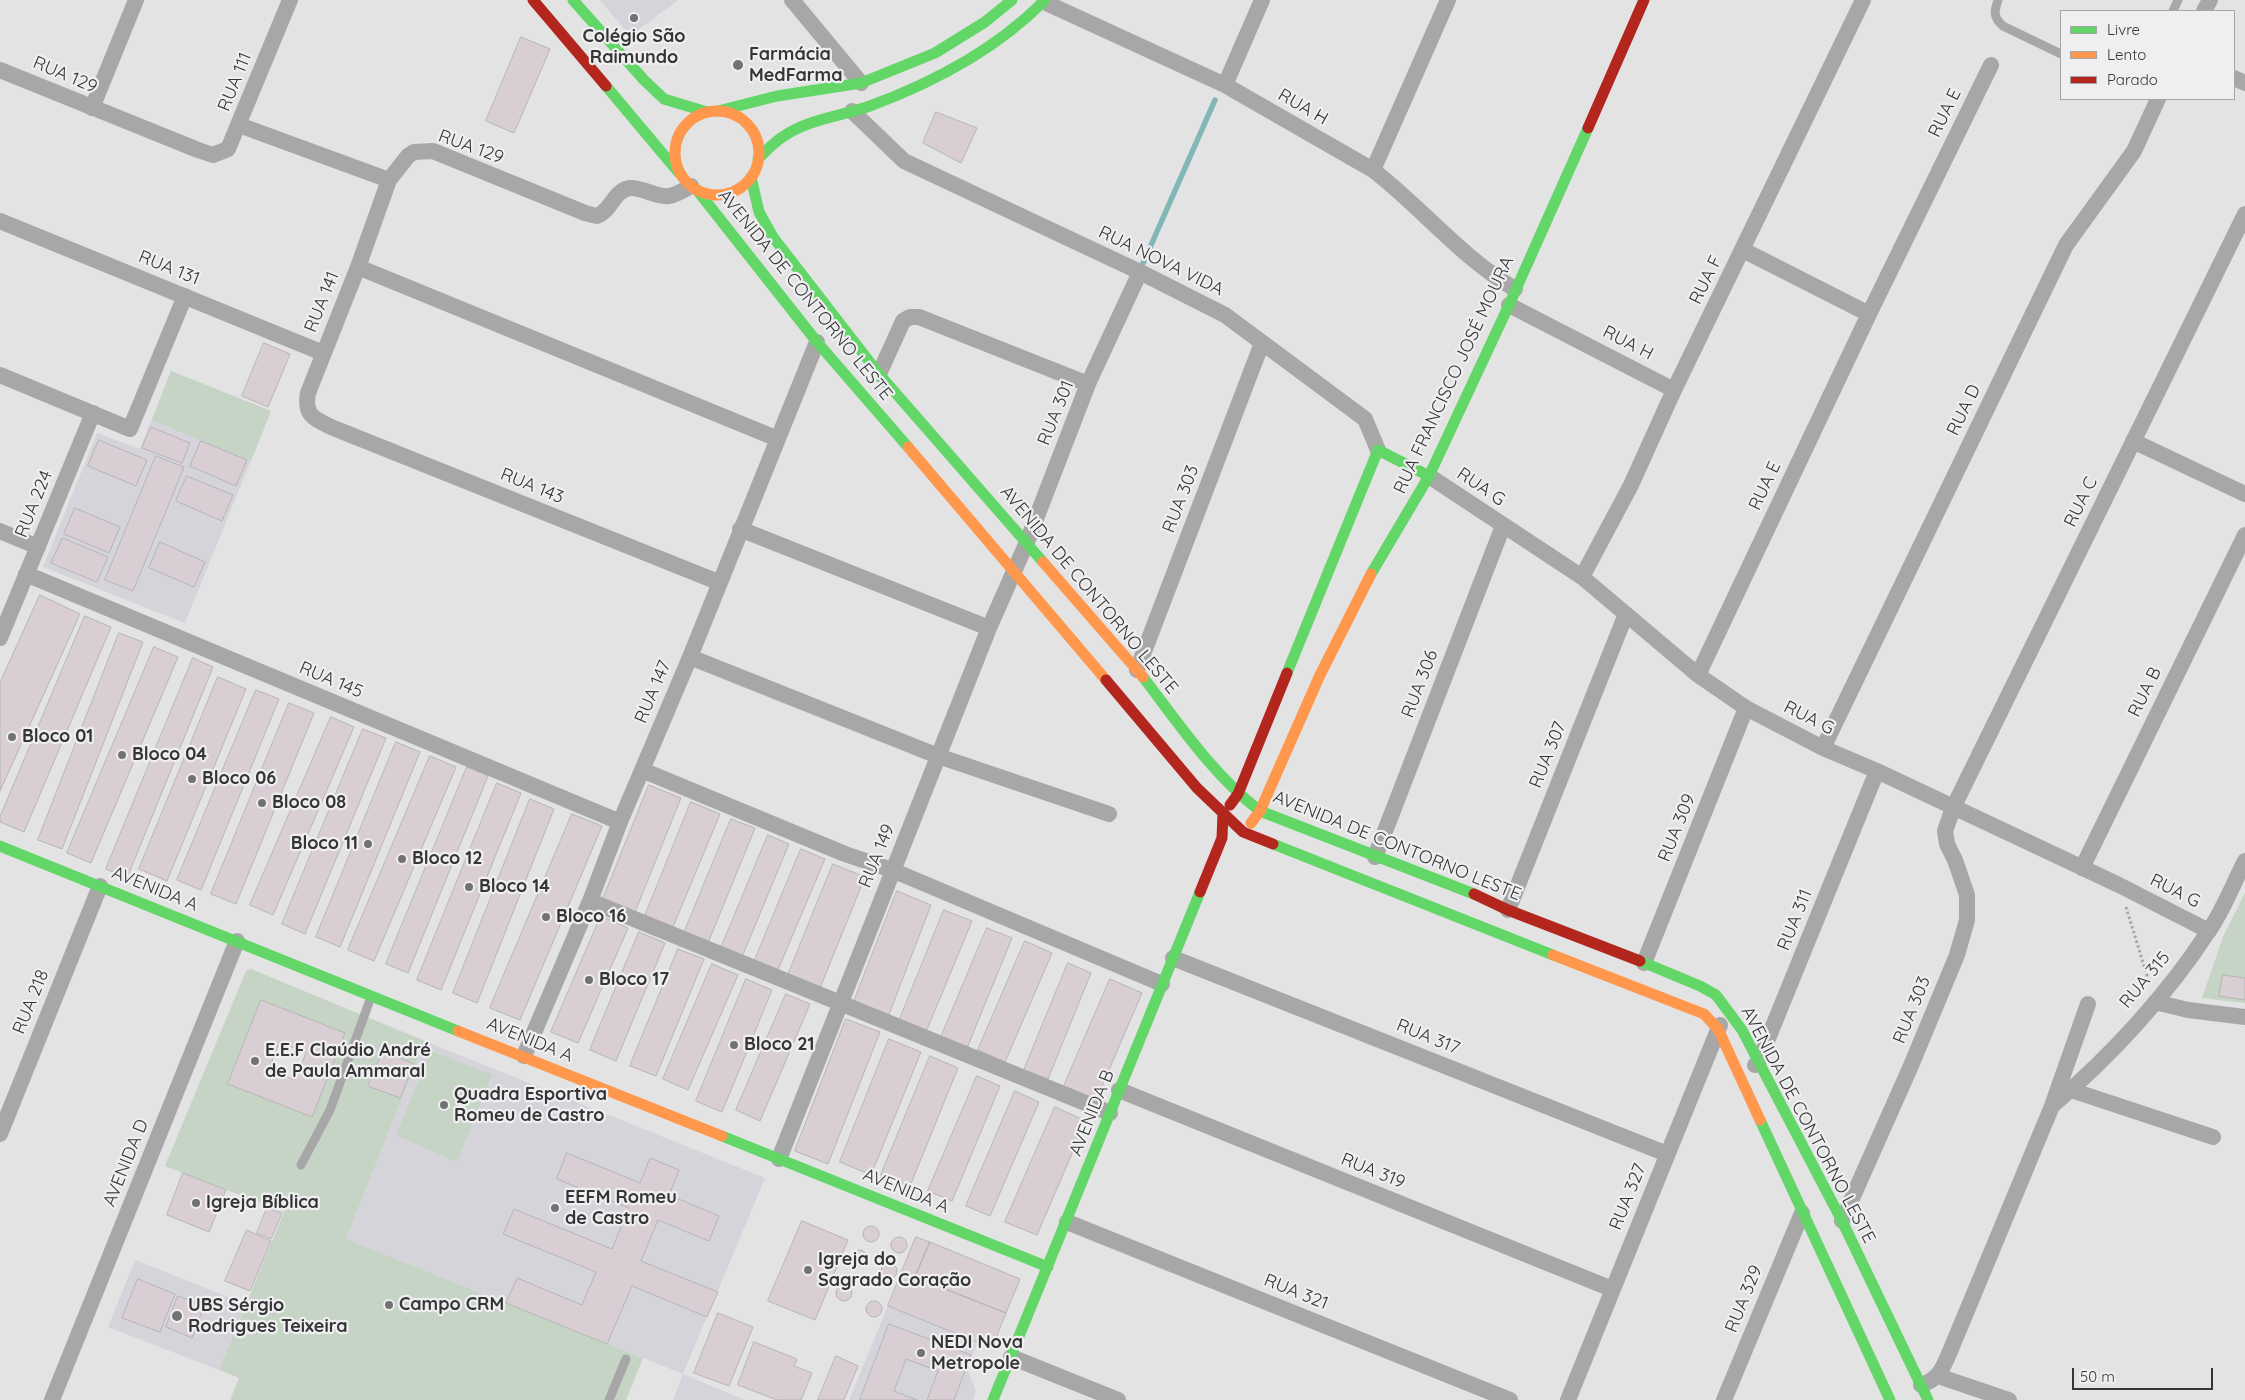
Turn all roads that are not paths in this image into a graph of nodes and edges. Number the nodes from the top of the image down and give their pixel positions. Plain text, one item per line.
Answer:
1 (136, 0) edge
2 (290, 0) edge
3 (533, 0) edge
4 (573, 0) edge
5 (792, 0) edge
6 (1012, 0) edge
7 (1262, 0) edge
8 (1448, 0) edge
9 (1644, 0) edge
10 (1863, 0) edge
11 (1998, 0) edge
12 (1044, 1) edge
13 (2060, 54) edge
14 (1990, 65) dead end
15 (0, 70) edge
16 (861, 83) junction
17 (1224, 85) junction
18 (2158, 100) edge
19 (92, 108) junction
20 (852, 111) junction
21 (712, 112) junction
22 (240, 125) junction
23 (198, 150) joint
24 (758, 159) junction
25 (1373, 170) junction
26 (751, 177) junction
27 (389, 180) junction
28 (690, 184) junction
29 (2245, 214) edge
30 (0, 221) edge
31 (1743, 250) junction
32 (358, 267) junction
33 (1140, 272) junction
34 (185, 296) junction
35 (1512, 297) junction
36 (1869, 314) junction
37 (817, 342) junction
38 (1262, 343) junction
39 (323, 353) junction
40 (879, 374) junction
41 (0, 376) edge
42 (1088, 384) junction
43 (1674, 390) junction
44 (93, 413) junction
45 (331, 427) joint
46 (778, 439) junction
47 (2133, 441) junction
48 (1378, 450) junction
49 (1430, 476) junction
50 (2245, 494) edge
51 (1503, 526) junction
52 (740, 529) junction
53 (0, 531) edge
54 (2245, 535) edge
55 (1027, 542) junction
56 (38, 547) junction
57 (1013, 569) junction
58 (26, 574) junction
59 (1582, 577) junction
60 (718, 582) junction
61 (1626, 614) junction
62 (989, 628) junction
63 (0, 638) edge
64 (690, 657) junction
65 (1137, 670) junction
66 (1698, 675) junction
67 (1746, 708) junction
68 (1822, 748) junction
69 (938, 756) junction
70 (642, 770) junction
71 (1877, 770) junction
72 (1238, 794) junction
73 (1953, 808) junction
74 (1260, 811) junction
75 (1110, 814) dead end
76 (1223, 814) junction
77 (620, 822) junction
78 (1243, 832) junction
79 (1222, 838) junction
80 (0, 846) edge
81 (1375, 857) junction
82 (2245, 861) edge
83 (2082, 868) junction
84 (892, 870) junction
85 (100, 886) junction
86 (590, 901) junction
87 (1508, 910) junction
88 (2209, 931) junction
89 (238, 941) junction
90 (1173, 958) junction
91 (1644, 963) junction
92 (1162, 984) junction
93 (371, 996) junction
94 (2155, 1002) junction
95 (841, 1003) junction
96 (2088, 1004) dead end
97 (1726, 1009) junction
98 (2245, 1017) edge
99 (1718, 1029) junction
100 (524, 1056) junction
101 (1758, 1063) junction
102 (1738, 1074) junction
103 (1119, 1090) junction
104 (2071, 1090) junction
105 (2052, 1106) junction
106 (1110, 1113) junction
107 (0, 1134) edge
108 (2213, 1137) dead end
109 (1667, 1154) junction
110 (779, 1159) junction
111 (301, 1165) dead end
112 (1802, 1213) junction
113 (1842, 1221) junction
114 (1067, 1222) junction
115 (1048, 1267) junction
116 (1612, 1289) junction
117 (1011, 1357) junction
118 (626, 1359) dead end
119 (1938, 1376) junction
120 (1921, 1385) junction
121 (1886, 1398) edge
122 (52, 1400) edge
123 (610, 1400) edge
124 (994, 1400) edge
125 (1118, 1400) edge
126 (1510, 1400) edge
127 (1568, 1400) edge
128 (1724, 1400) edge
129 (1928, 1400) edge
130 (2009, 1400) edge

1 - 19 street
2 - 22 street, RUA 111
3 - 28 street, AVENIDA DE CONTORNO LESTE
4 - 21 street
5 - 16 street
6 - 16 street
7 - 17 street
8 - 25 street
9 - 35 street, RUA FRANCISCO JOSÉ MOURA
10 - 31 street, RUA F
11 - 13 lane
12 - 17 street, RUA H
12 - 20 street
14 - 36 street, RUA E
15 - 19 street, RUA 129
16 - 21 street
17 - 25 street, RUA H
18 - 68 street, RUA D
19 - 23 street, RUA 129
20 - 24 street
20 - 33 street, RUA NOVA VIDA
21 - 24 street
21 - 28 street
22 - 23 street, RUA 111
22 - 27 street
24 - 26 street
25 - 35 street, RUA H
26 - 28 street
26 - 40 street, AVENIDA DE CONTORNO LESTE
27 - 28 street, RUA 129
27 - 32 street, RUA 141
28 - 37 street, AVENIDA DE CONTORNO LESTE
29 - 47 street, RUA C
30 - 34 street, RUA 131
31 - 36 street
31 - 43 street, RUA F
32 - 39 street, RUA 141
32 - 46 street
33 - 38 street, RUA NOVA VIDA
33 - 42 street, RUA 301
34 - 39 street, RUA 131
34 - 44 street
35 - 43 street, RUA H
35 - 49 street, RUA FRANCISCO JOSÉ MOURA
36 - 66 street, RUA E
37 - 46 street, RUA 147
37 - 57 street, AVENIDA DE CONTORNO LESTE
38 - 48 street, RUA NOVA VIDA
38 - 65 street, RUA 303
39 - 45 street, RUA 141
40 - 42 street
40 - 55 street, AVENIDA DE CONTORNO LESTE
41 - 44 street
42 - 55 street, RUA 301
43 - 59 street, RUA F
44 - 56 street, RUA 224
45 - 60 street, RUA 143
46 - 52 street, RUA 147
47 - 50 street
47 - 73 street, RUA C
48 - 49 street
48 - 72 street, RUA FRANCISCO JOSÉ MOURA
49 - 51 street, RUA G
49 - 74 street, RUA FRANCISCO JOSÉ MOURA
51 - 59 street, RUA G
51 - 81 street, RUA 306
52 - 60 street, RUA 147
52 - 62 street
53 - 56 street
54 - 83 street, RUA B
55 - 57 street, RUA 301
55 - 65 street, AVENIDA DE CONTORNO LESTE
56 - 58 street, RUA 224
57 - 62 street, RUA 149
57 - 76 street, AVENIDA DE CONTORNO LESTE
58 - 63 street, RUA 224
58 - 77 street, RUA 145
59 - 61 street, RUA G
60 - 64 street, RUA 147
61 - 66 street, RUA G
61 - 87 street, RUA 307
62 - 69 street, RUA 149
64 - 69 street
64 - 70 street, RUA 147
65 - 72 street, AVENIDA DE CONTORNO LESTE
66 - 67 street, RUA G
67 - 68 street, RUA G
67 - 91 street, RUA 309
68 - 71 street, RUA G
69 - 75 street
69 - 84 street, RUA 149
70 - 77 street, RUA 147
70 - 84 street
71 - 73 street, RUA G
71 - 101 street, RUA 311
72 - 74 street, AVENIDA DE CONTORNO LESTE
72 - 76 street, RUA FRANCISCO JOSÉ MOURA
73 - 83 street, RUA G
73 - 113 street, RUA 303
74 - 78 street, RUA FRANCISCO JOSÉ MOURA
74 - 81 street, AVENIDA DE CONTORNO LESTE
76 - 78 street, AVENIDA DE CONTORNO LESTE
76 - 79 street, AVENIDA B
77 - 86 street, RUA 147
78 - 79 street
78 - 99 street, AVENIDA DE CONTORNO LESTE
79 - 90 street, AVENIDA B
80 - 85 street, AVENIDA A
81 - 87 street, AVENIDA DE CONTORNO LESTE
82 - 88 street, RUA 315
83 - 88 street, RUA G
84 - 92 street
84 - 95 street, RUA 149
85 - 89 street, AVENIDA A
85 - 107 street, RUA 218
86 - 95 street
86 - 100 street, RUA 147
87 - 91 street, AVENIDA DE CONTORNO LESTE
88 - 94 street, RUA 315
89 - 93 street, AVENIDA A
89 - 122 street, AVENIDA D
90 - 92 street, AVENIDA B
90 - 109 street, RUA 317
91 - 97 street, AVENIDA DE CONTORNO LESTE
92 - 103 street, AVENIDA B
93 - 100 street, AVENIDA A
93 - 111 lane
94 - 98 street
94 - 104 street, RUA 315
95 - 106 street
95 - 110 street, RUA 149
96 - 105 street, RUA 315
97 - 99 street, RUA 327
97 - 101 street, AVENIDA DE CONTORNO LESTE
99 - 102 street, AVENIDA DE CONTORNO LESTE
99 - 109 street, RUA 327
100 - 110 street, AVENIDA A
101 - 102 street
101 - 113 street, AVENIDA DE CONTORNO LESTE
102 - 112 street, AVENIDA DE CONTORNO LESTE
103 - 106 street, AVENIDA B
103 - 116 street, RUA 319
104 - 105 street, RUA 315
104 - 108 street
105 - 119 street, RUA 315
106 - 114 street, AVENIDA B
109 - 116 street, RUA 327
110 - 115 street, AVENIDA A
112 - 121 street, AVENIDA DE CONTORNO LESTE
112 - 128 street, RUA 329
113 - 120 street, AVENIDA DE CONTORNO LESTE
114 - 115 street, AVENIDA B
114 - 126 street, RUA 321
115 - 117 street, AVENIDA B
116 - 127 street, RUA 327
117 - 124 street, AVENIDA B
117 - 125 street
118 - 123 lane
119 - 120 street
119 - 130 street
120 - 129 street, AVENIDA DE CONTORNO LESTE

